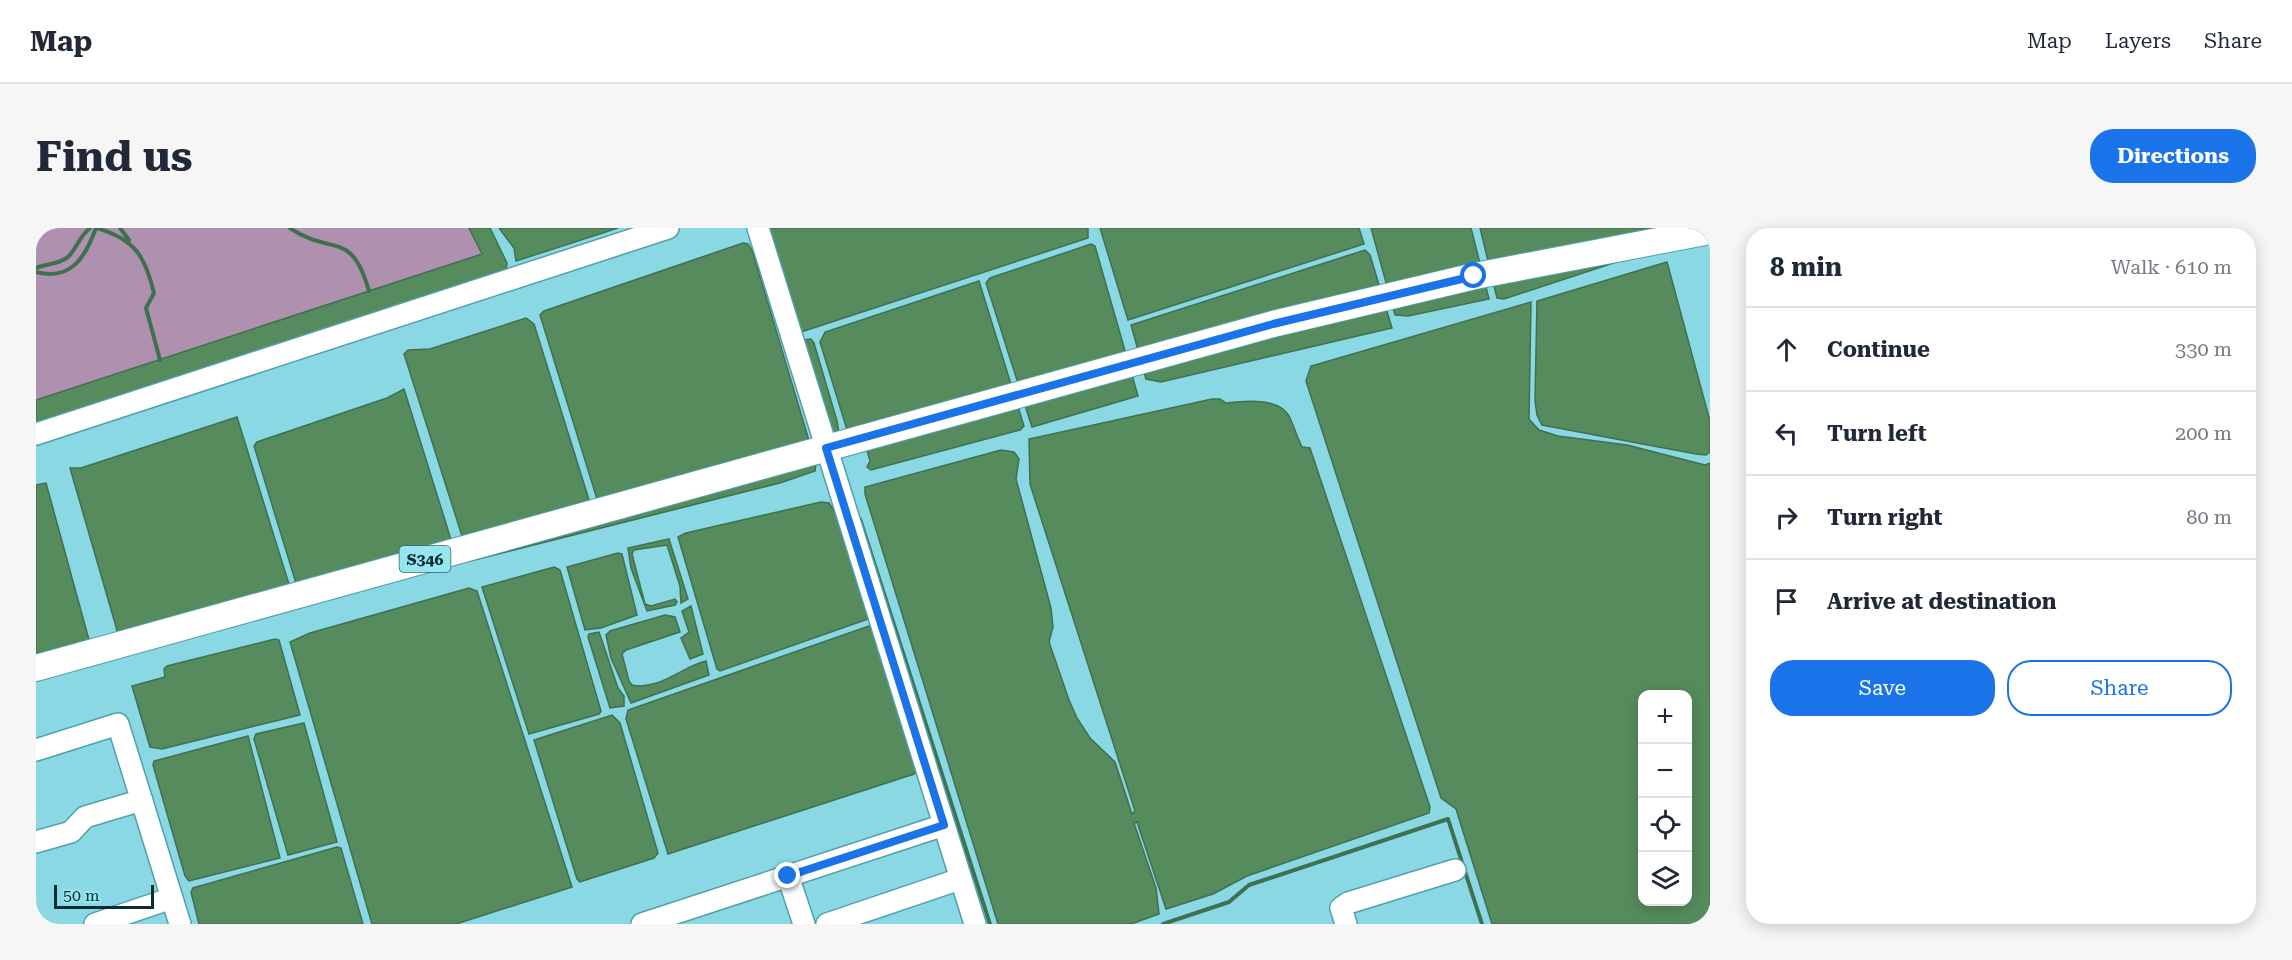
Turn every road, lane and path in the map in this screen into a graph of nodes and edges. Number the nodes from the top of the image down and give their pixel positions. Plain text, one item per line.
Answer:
1 (668, 228) edge
2 (758, 228) edge
3 (1710, 231) edge
4 (36, 434) edge
5 (822, 449) junction
6 (36, 668) edge
7 (36, 750) edge
8 (142, 800) junction
9 (944, 825) junction
10 (36, 842) edge
11 (1455, 870) dead end
12 (788, 876) junction
13 (960, 879) junction
14 (172, 898) junction
15 (94, 924) edge
16 (180, 924) edge
17 (642, 924) edge
18 (804, 924) edge
19 (827, 924) edge
20 (975, 924) edge
21 (1346, 924) edge

1 - 4 street
2 - 5 street
3 - 5 main road, S346
5 - 6 main road, S346
5 - 9 street
7 - 8 street
8 - 10 street
8 - 14 street
9 - 12 street
9 - 13 street
11 - 21 street
12 - 17 street
12 - 18 street
13 - 19 street
13 - 20 street
14 - 15 street
14 - 16 street

